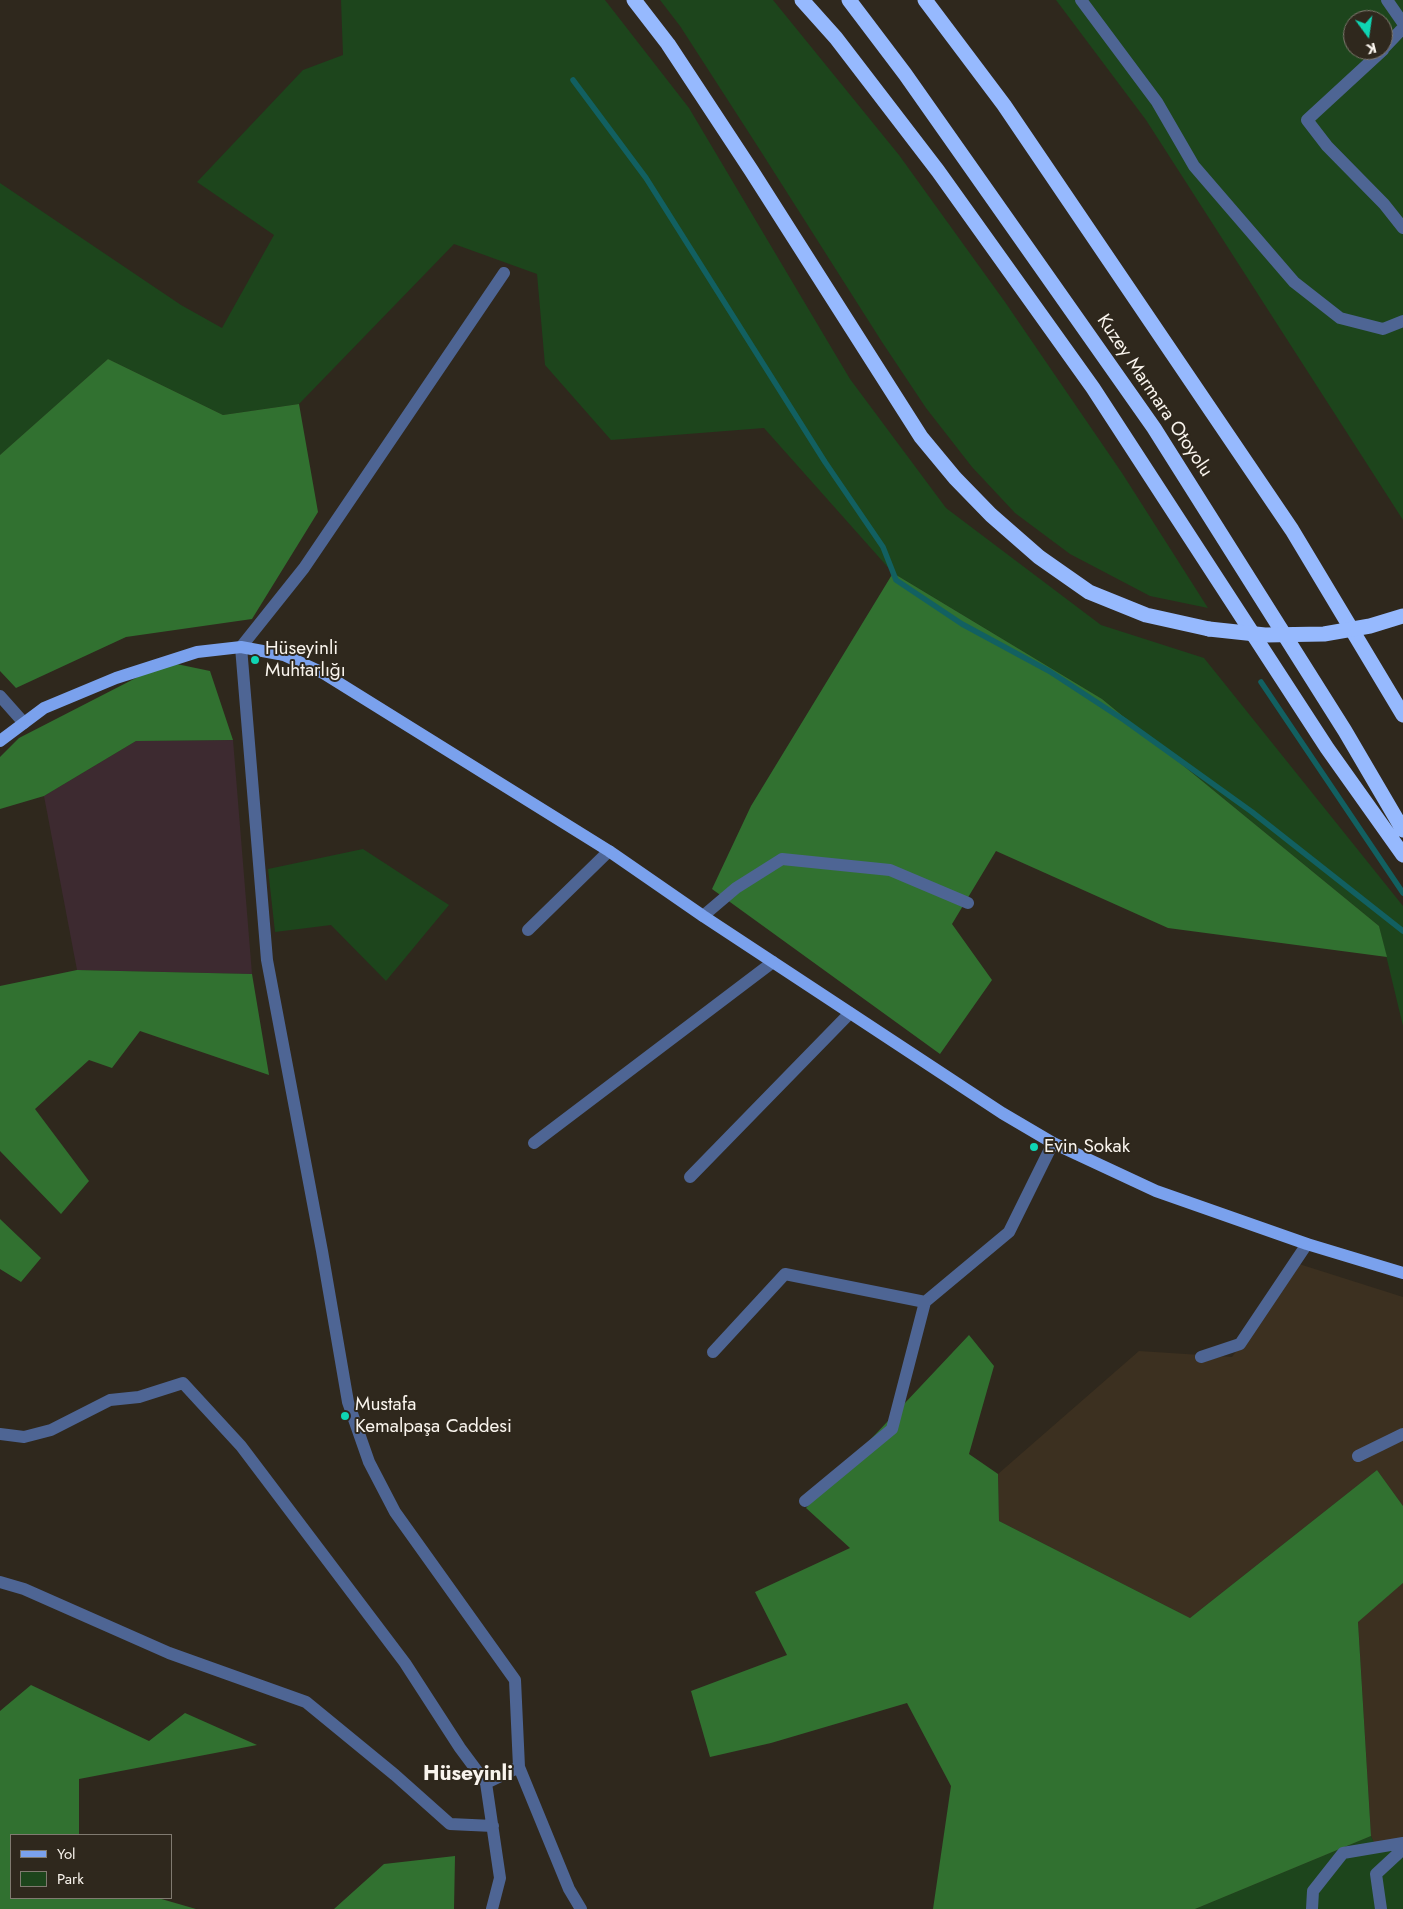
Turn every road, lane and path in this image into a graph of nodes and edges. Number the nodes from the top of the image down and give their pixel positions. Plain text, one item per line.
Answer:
1 (634, 0) edge
2 (802, 0) edge
3 (849, 0) edge
4 (925, 0) edge
5 (1081, 0) edge
6 (1387, 0) edge
7 (1403, 23) edge
8 (1403, 28) edge
9 (1393, 39) edge
10 (1372, 60) edge
11 (1403, 228) edge
12 (504, 273) dead end
13 (1403, 321) edge
14 (1403, 616) edge
15 (241, 647) junction
16 (0, 696) edge
17 (1403, 715) edge
18 (24, 723) junction
19 (0, 741) edge
20 (1403, 830) edge
21 (608, 851) junction
22 (1403, 855) edge
23 (968, 903) dead end
24 (703, 916) junction
25 (528, 930) dead end
26 (773, 962) junction
27 (850, 1012) junction
28 (534, 1143) dead end
29 (1053, 1143) junction
30 (690, 1177) dead end
31 (1307, 1244) junction
32 (1403, 1272) edge
33 (925, 1302) junction
34 (713, 1352) dead end
35 (1201, 1357) dead end
36 (0, 1434) edge
37 (1403, 1434) edge
38 (1358, 1456) dead end
39 (805, 1501) dead end
40 (0, 1582) edge
41 (519, 1767) junction
42 (486, 1783) junction
43 (493, 1826) junction
44 (1403, 1843) edge
45 (1403, 1849) edge
46 (492, 1909) edge
47 (581, 1909) edge
48 (1312, 1909) edge
49 (1381, 1909) edge

1 - 14 highway, bridge
2 - 22 highway
3 - 20 highway, Kuzey Marmara Otoyolu
4 - 17 highway, Kuzey Marmara Otoyolu
5 - 13 street
6 - 7 street
8 - 9 street
10 - 11 street
12 - 15 street
15 - 18 main road
15 - 21 main road
15 - 41 street
16 - 18 street
18 - 19 main road
21 - 24 main road
21 - 25 street
23 - 24 street
24 - 26 main road
26 - 27 main road
26 - 28 street
27 - 29 main road
27 - 30 street
29 - 31 main road
29 - 33 street
31 - 32 main road
31 - 35 street
33 - 34 street
33 - 39 street
36 - 42 street
37 - 38 street
40 - 43 street
41 - 42 street
41 - 47 street
42 - 43 street
43 - 46 street
44 - 48 street
45 - 49 street

